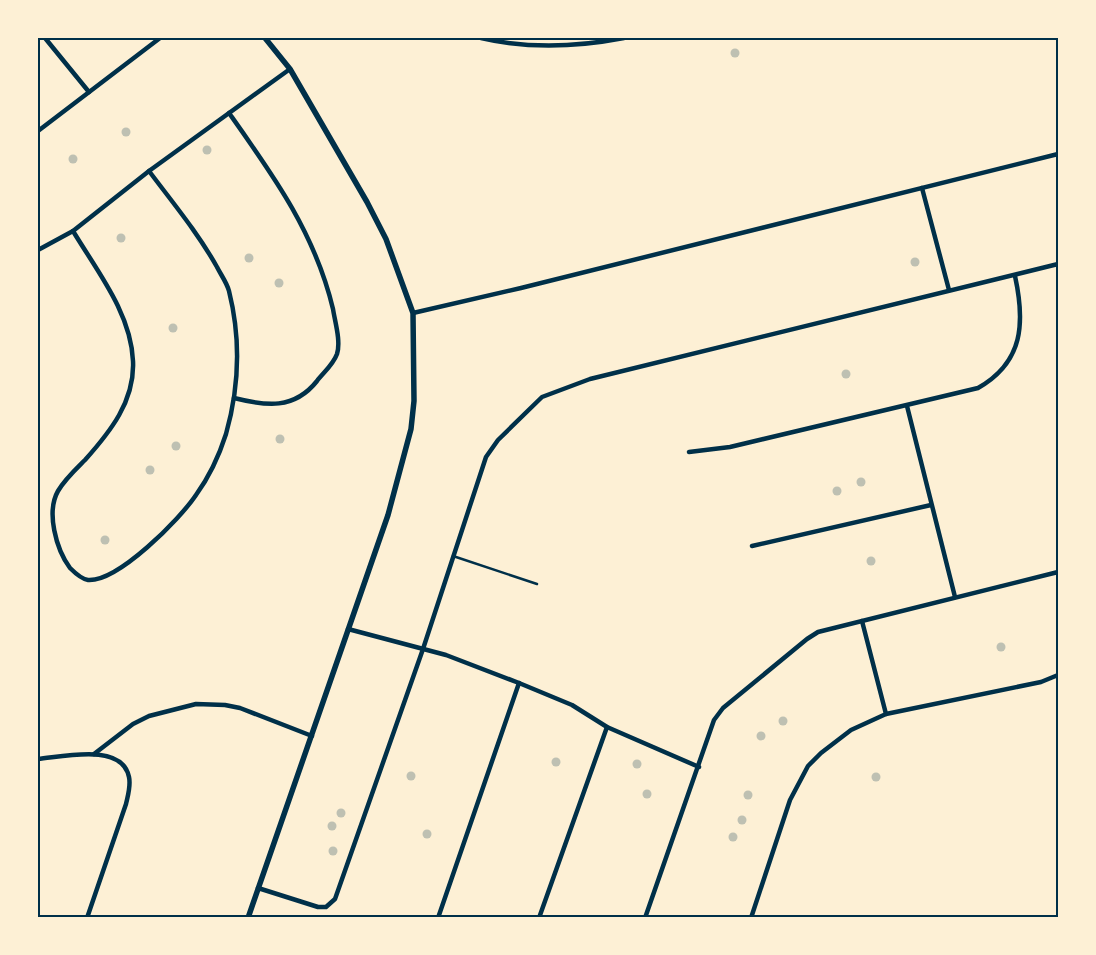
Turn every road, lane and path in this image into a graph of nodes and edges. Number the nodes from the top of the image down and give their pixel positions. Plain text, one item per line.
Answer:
1 (45, 38) edge
2 (160, 38) edge
3 (265, 38) edge
4 (481, 38) edge
5 (624, 38) edge
6 (290, 69) junction
7 (89, 92) junction
8 (229, 113) junction
9 (38, 131) edge
10 (1058, 154) edge
11 (149, 171) junction
12 (922, 188) junction
13 (73, 232) junction
14 (38, 250) edge
15 (1058, 264) edge
16 (1015, 276) junction
17 (949, 290) junction
18 (412, 313) junction
19 (234, 398) junction
20 (907, 406) junction
21 (689, 452) dead end
22 (931, 505) junction
23 (752, 546) dead end
24 (454, 556) junction
25 (1058, 572) edge
26 (537, 584) dead end
27 (955, 597) junction
28 (862, 620) junction
29 (348, 629) junction
30 (423, 649) junction
31 (1058, 675) edge
32 (519, 683) junction
33 (886, 714) junction
34 (607, 726) junction
35 (312, 736) junction
36 (94, 754) junction
37 (38, 759) edge
38 (699, 767) junction
39 (258, 888) junction
40 (87, 918) edge
41 (248, 918) edge
42 (438, 918) edge
43 (539, 918) edge
44 (645, 918) edge
45 (751, 918) edge

1 - 7 street
2 - 7 street
3 - 6 street
4 - 5 street
6 - 8 street
6 - 18 street
7 - 9 street
8 - 11 street
8 - 19 street
10 - 12 street
11 - 13 street
11 - 19 street
12 - 17 street
12 - 18 street
13 - 14 street
13 - 19 street
15 - 16 street
16 - 17 street
16 - 20 street
17 - 24 street
18 - 29 street
20 - 21 street
20 - 22 street
22 - 23 street
22 - 27 street
24 - 26 lane
24 - 30 street
25 - 27 street
27 - 28 street
28 - 33 street
28 - 38 street
29 - 30 street
29 - 35 street
30 - 32 street
30 - 39 street
31 - 33 street
32 - 34 street
32 - 42 street
33 - 45 street
34 - 38 street
34 - 43 street
35 - 36 street
35 - 39 street
36 - 37 street
36 - 40 street
38 - 44 street
39 - 41 street

